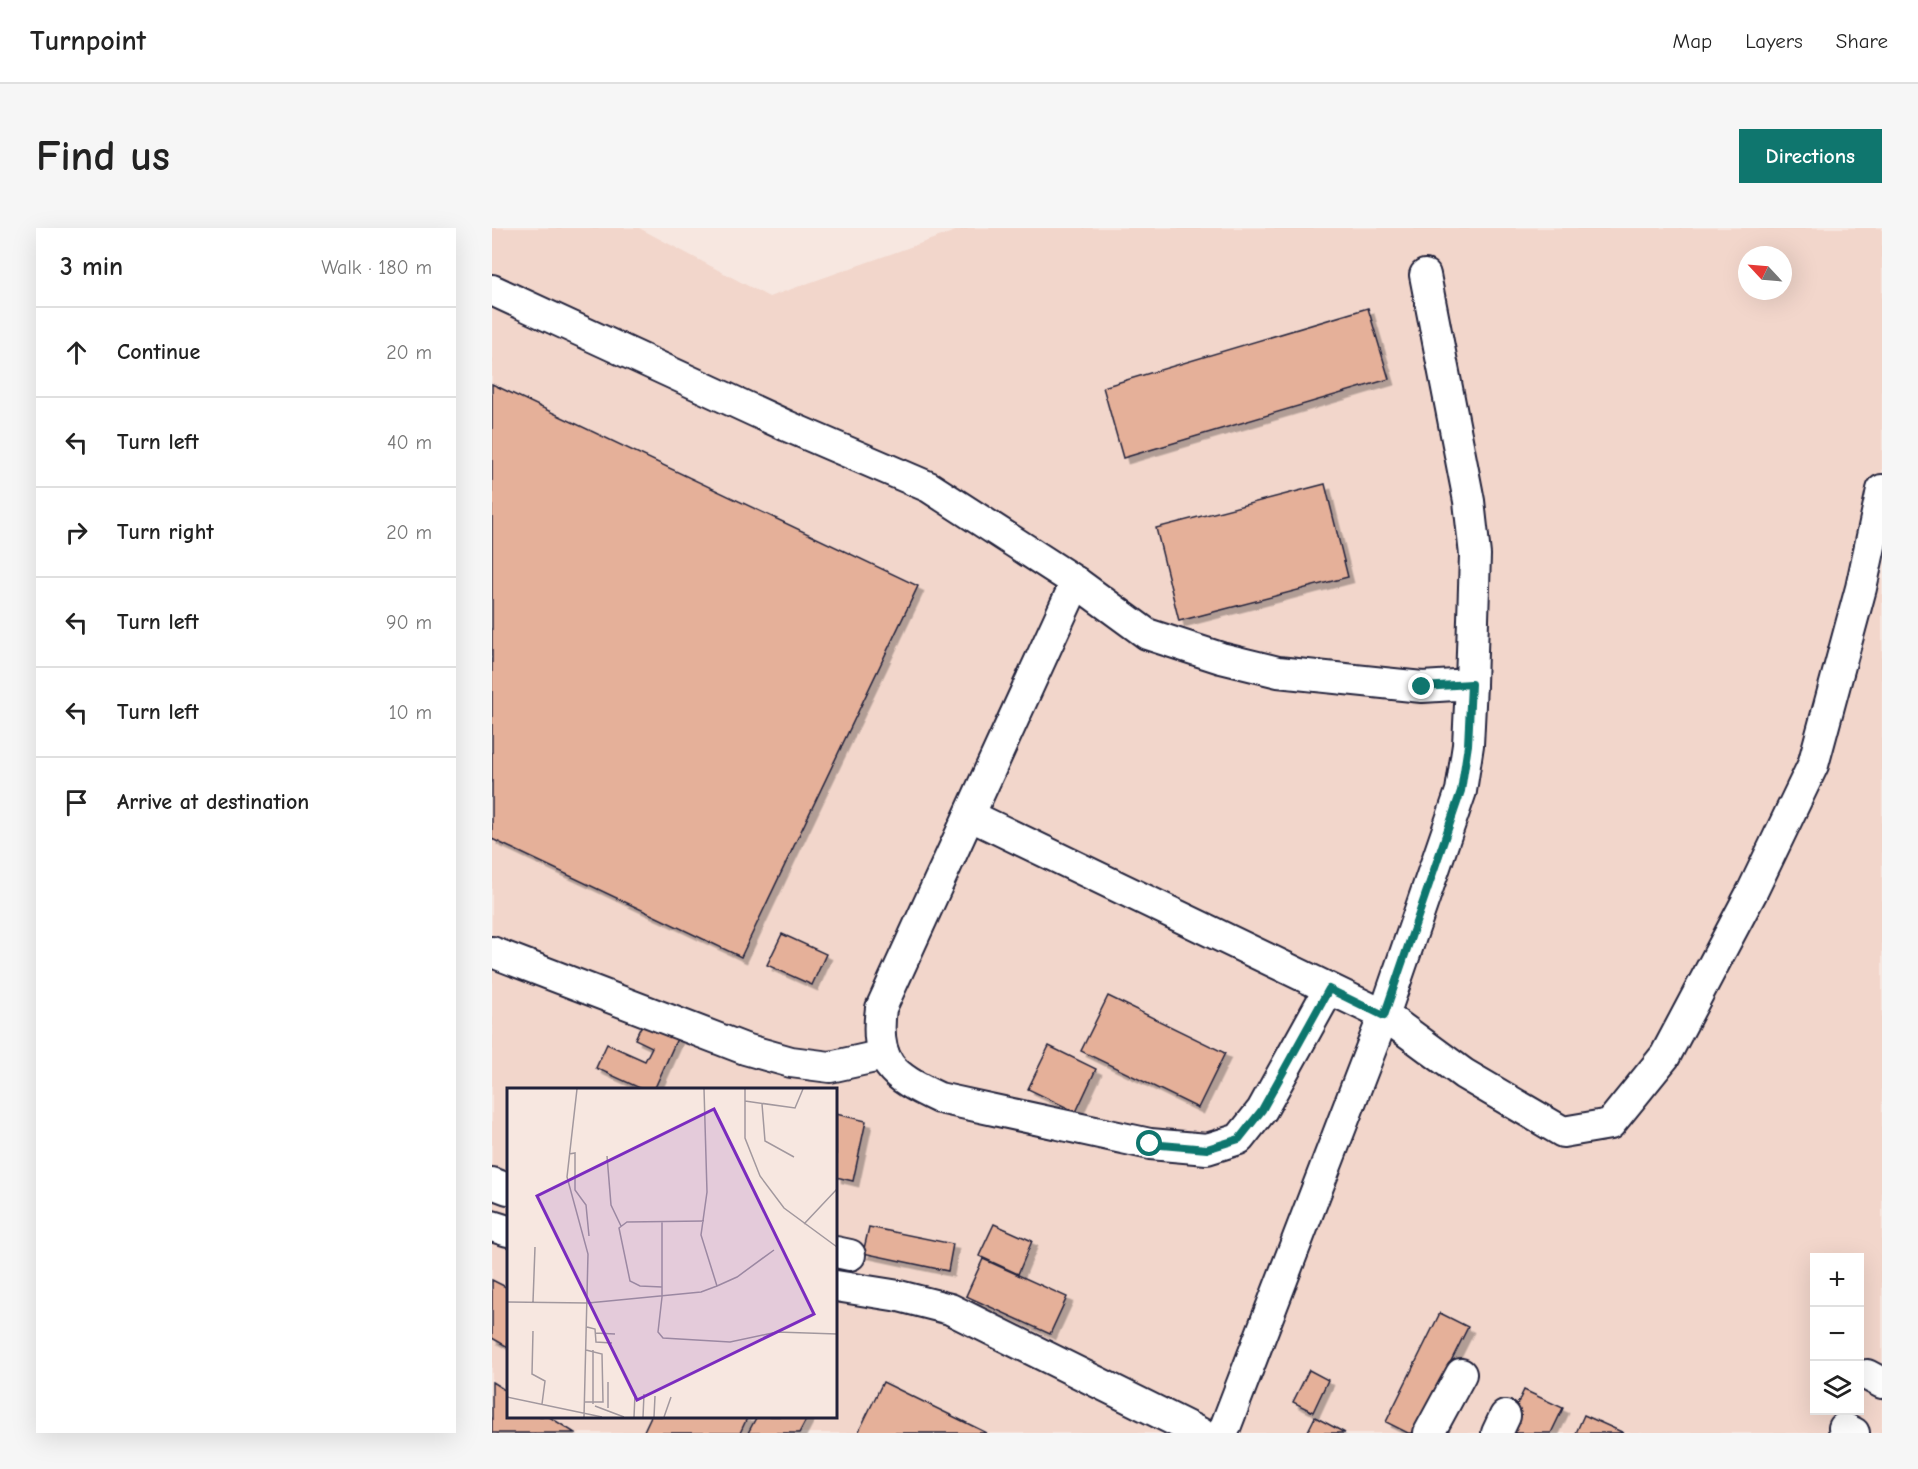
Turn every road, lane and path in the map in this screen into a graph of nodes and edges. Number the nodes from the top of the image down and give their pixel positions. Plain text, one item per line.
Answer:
1 (1425, 275) dead end
2 (492, 290) edge
3 (1882, 490) edge
4 (1076, 582) junction
5 (1471, 684) junction
6 (970, 816) junction
7 (492, 952) edge
8 (1329, 989) junction
9 (1384, 1016) junction
10 (884, 1055) junction
11 (492, 1183) edge
12 (507, 1189) edge
13 (492, 1226) edge
14 (507, 1231) edge
15 (837, 1286) edge
16 (1461, 1374) dead end
17 (1200, 1433) edge
18 (1223, 1433) edge
19 (1429, 1433) edge

1 - 5 lane
2 - 4 lane
3 - 9 lane
4 - 5 lane
4 - 6 lane
5 - 9 lane
6 - 8 lane
6 - 10 lane
7 - 10 lane
8 - 9 lane
8 - 10 lane
9 - 18 lane
11 - 12 lane
13 - 14 lane
15 - 17 lane
16 - 19 lane

